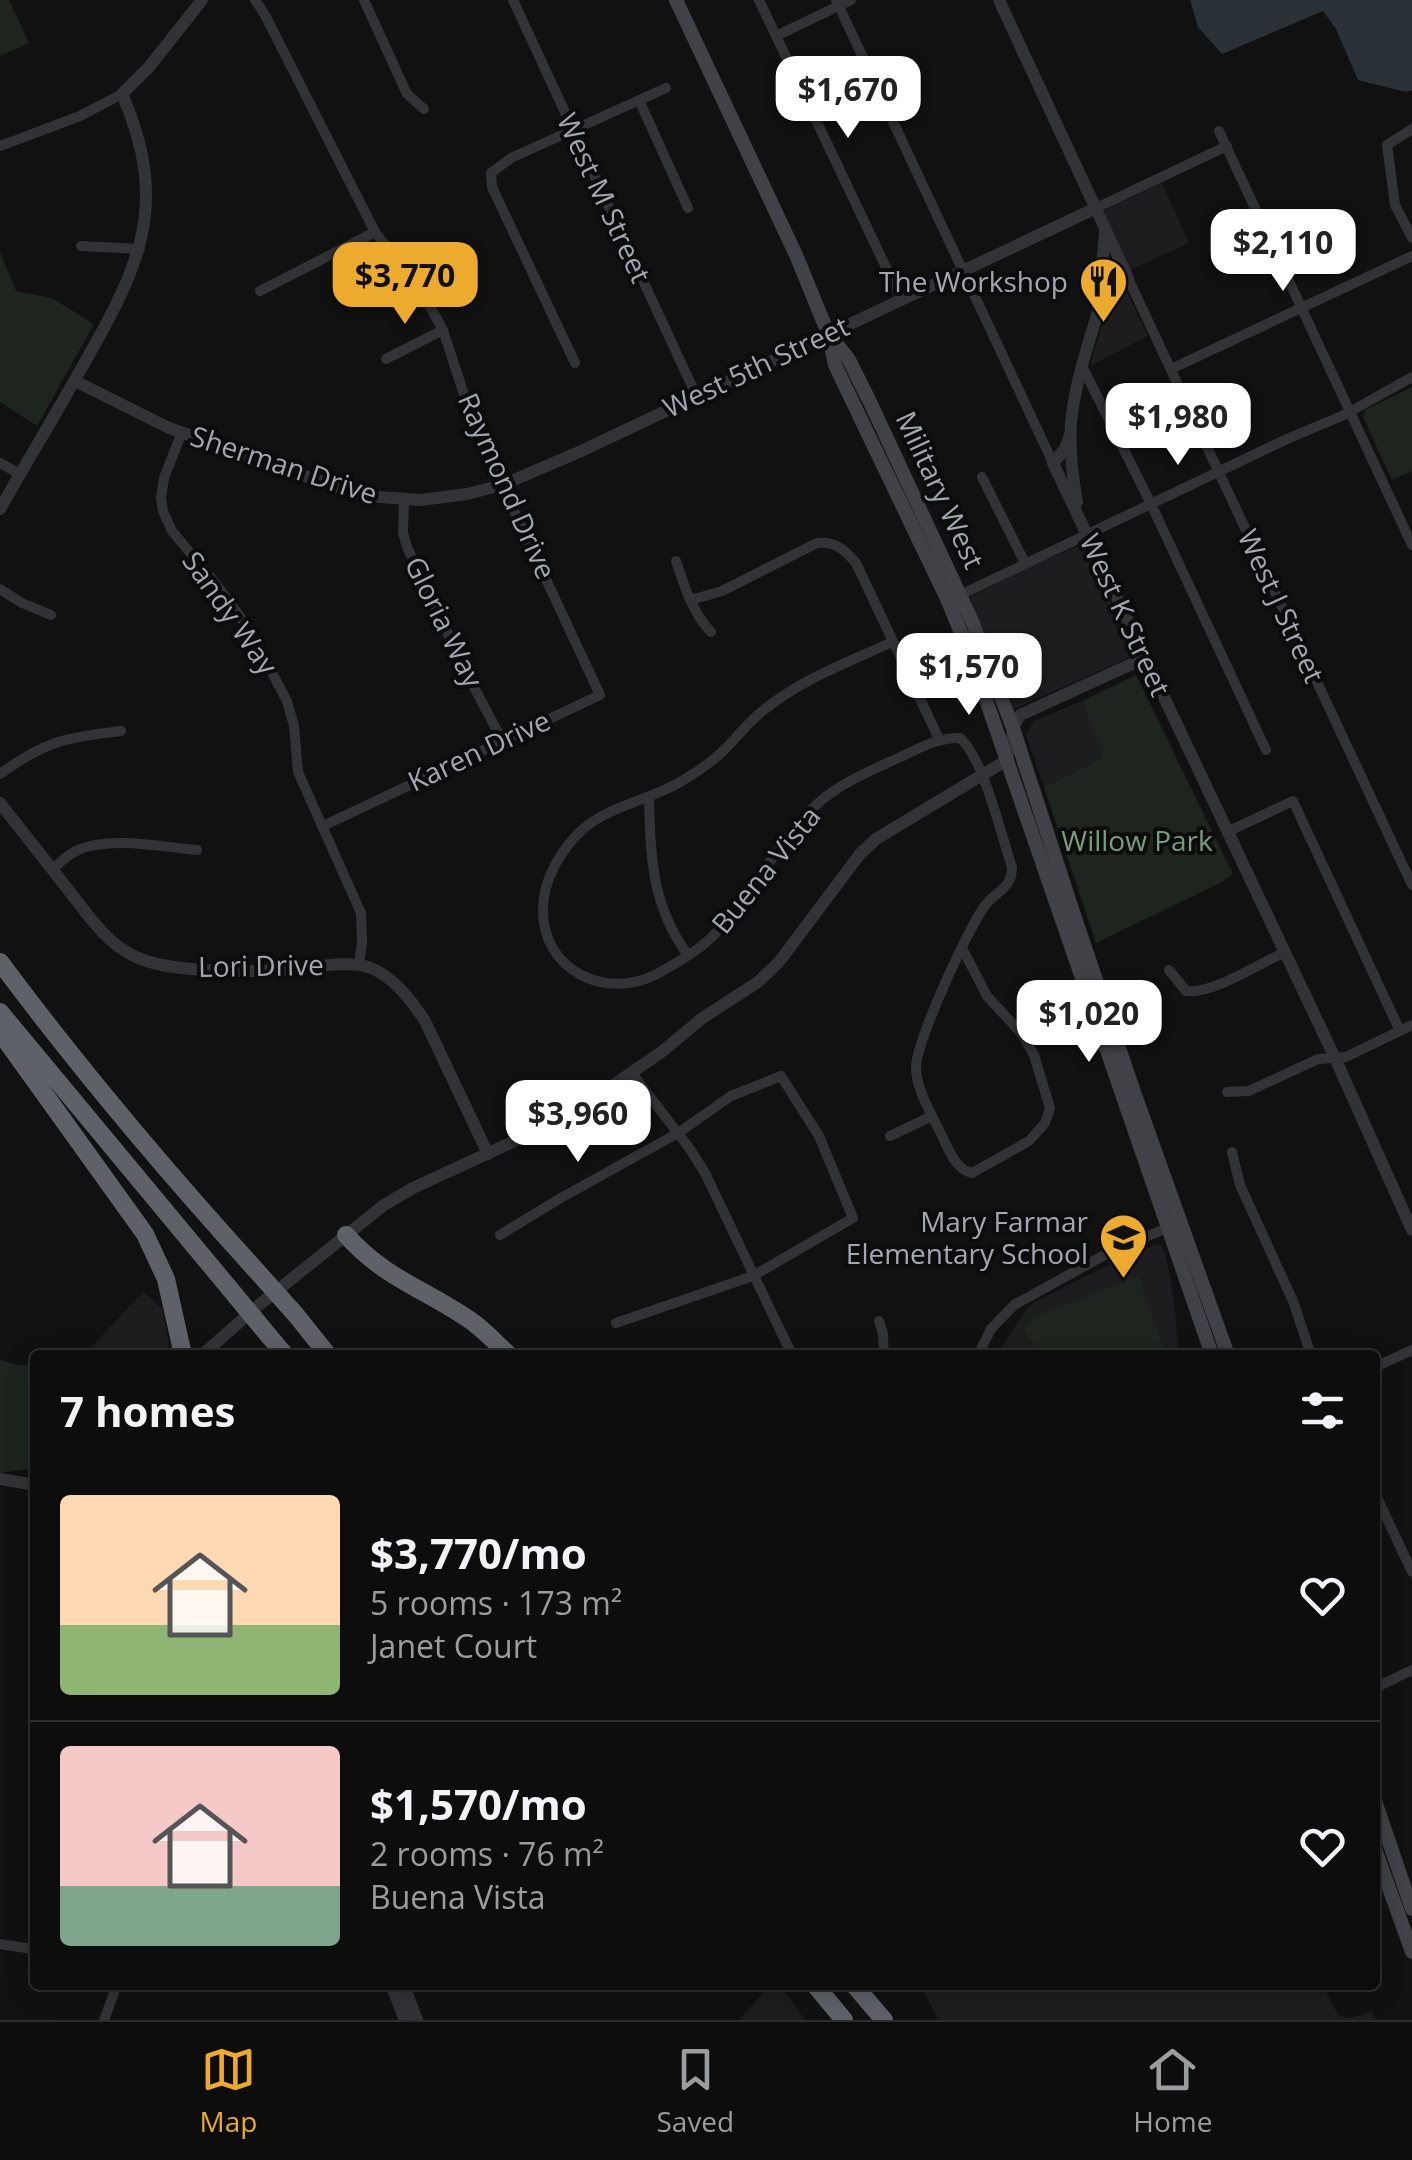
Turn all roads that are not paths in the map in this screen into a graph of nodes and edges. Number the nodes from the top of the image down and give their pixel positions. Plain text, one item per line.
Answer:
1 (202, 0) edge
2 (256, 0) edge
3 (364, 0) edge
4 (514, 0) edge
5 (676, 0) edge
6 (759, 0) edge
7 (851, 0) edge
8 (999, 0) edge
9 (838, 3) edge
10 (776, 36) junction
11 (666, 88) dead end
12 (122, 94) junction
13 (640, 100) junction
14 (424, 109) dead end
15 (1412, 129) edge
16 (573, 130) junction
17 (1219, 132) dead end
18 (0, 146) edge
19 (1227, 146) junction
20 (688, 208) dead end
21 (1096, 208) junction
22 (1105, 230) junction
23 (375, 232) junction
24 (1412, 238) edge
25 (81, 246) dead end
26 (140, 248) junction
27 (1412, 256) edge
28 (963, 269) junction
29 (1128, 278) junction
30 (260, 291) dead end
31 (901, 298) junction
32 (1102, 298) junction
33 (1302, 307) junction
34 (443, 330) junction
35 (828, 334) junction
36 (386, 359) dead end
37 (575, 363) dead end
38 (1082, 366) junction
39 (1170, 369) junction
40 (1412, 377) edge
41 (75, 381) junction
42 (696, 395) junction
43 (1351, 410) junction
44 (182, 432) junction
45 (1070, 435) junction
46 (1044, 444) junction
47 (0, 463) edge
48 (1053, 463) junction
49 (1218, 471) junction
50 (20, 474) junction
51 (982, 477) dead end
52 (502, 485) junction
53 (404, 500) junction
54 (1151, 504) junction
55 (0, 510) edge
56 (1079, 515) junction
57 (1088, 534) junction
58 (1412, 545) edge
59 (676, 561) dead end
60 (1025, 562) junction
61 (0, 589) edge
62 (955, 598) junction
63 (691, 600) junction
64 (51, 615) dead end
65 (711, 632) dead end
66 (892, 642) junction
67 (1145, 658) junction
68 (584, 660) joint
69 (1014, 728) junction
70 (122, 732) dead end
71 (939, 739) junction
72 (502, 740) junction
73 (1266, 750) dead end
74 (1007, 760) junction
75 (0, 774) edge
76 (982, 776) junction
77 (649, 798) junction
78 (0, 803) edge
79 (323, 826) junction
80 (1226, 832) junction
81 (197, 850) dead end
82 (52, 870) junction
83 (1412, 885) edge
84 (962, 948) junction
85 (1283, 953) junction
86 (688, 955) junction
87 (0, 962) edge
88 (359, 965) junction
89 (1169, 970) dead end
90 (0, 1012) edge
91 (1406, 1028) edge
92 (0, 1032) edge
93 (1334, 1058) junction
94 (632, 1072) junction
95 (1228, 1092) dead end
96 (932, 1116) junction
97 (678, 1133) junction
98 (890, 1136) dead end
99 (1232, 1152) dead end
100 (488, 1154) junction
101 (1174, 1224) junction
102 (1412, 1230) edge
103 (346, 1235) junction
104 (500, 1235) dead end
105 (753, 1276) junction
106 (879, 1321) dead end
107 (616, 1324) dead end
108 (182, 1350) edge
109 (208, 1350) edge
110 (281, 1350) edge
111 (324, 1350) edge
112 (502, 1350) edge
113 (790, 1350) edge
114 (884, 1350) edge
115 (980, 1350) edge
116 (1211, 1350) edge
117 (1226, 1350) edge
118 (1309, 1350) edge
119 (1412, 1350) edge
120 (1380, 1365) edge
121 (0, 1479) edge
122 (30, 1484) edge
123 (1380, 1504) edge
124 (1412, 1572) edge
125 (1412, 1670) edge
126 (1380, 1686) edge
127 (1380, 1816) edge
128 (1380, 1863) edge
129 (1412, 1910) edge
130 (0, 1944) edge
131 (30, 1950) edge
132 (1412, 1952) edge
133 (116, 1990) edge
134 (393, 1990) edge
135 (406, 1990) edge
136 (818, 1990) edge
137 (858, 1990) edge
138 (104, 2020) edge
139 (405, 2020) edge
140 (418, 2020) edge
141 (844, 2020) edge
142 (884, 2020) edge

1 - 12 street
2 - 23 street, Raymond Drive
3 - 14 street
4 - 16 street, West M Street
5 - 35 main road, Military West
6 - 10 street
7 - 9 street
8 - 21 street, West J Street
9 - 10 street
9 - 28 street, West K Street
10 - 31 street
11 - 13 street
12 - 18 street
12 - 26 street
13 - 16 street
13 - 20 street
15 - 24 street
16 - 37 street
16 - 42 street, West M Street
17 - 19 street
19 - 21 street, West 5th Street
19 - 33 street
21 - 22 street, West J Street
21 - 28 street, West 5th Street
22 - 29 street, West J Street
22 - 32 street
23 - 30 street
23 - 34 street, Raymond Drive
25 - 26 street
26 - 41 street
27 - 33 street
28 - 31 street, West 5th Street
28 - 46 street, West K Street
29 - 32 street
29 - 39 street, West J Street
31 - 35 street, West 5th Street
32 - 38 street
33 - 39 street
33 - 43 street
34 - 36 street
34 - 52 street, Raymond Drive
35 - 42 street, West 5th Street
35 - 62 main road, Military West
38 - 45 street
38 - 54 street
39 - 49 street, West J Street
40 - 43 street
41 - 44 street, Sherman Drive
41 - 50 street
42 - 52 street, West 5th Street
43 - 49 street
43 - 58 street
44 - 53 street, Sherman Drive
44 - 79 street, Sandy Way
45 - 46 street
45 - 48 street
45 - 56 street
46 - 48 street, West K Street
47 - 50 street
48 - 56 street, West K Street
49 - 54 street
49 - 83 street, West J Street
50 - 55 street
51 - 60 street
52 - 53 street, Sherman Drive
52 - 68 street, Raymond Drive
53 - 72 street, Gloria Way
54 - 57 street
54 - 73 street
56 - 57 street, West K Street
57 - 60 street
57 - 67 street, West K Street
59 - 63 street
60 - 62 street
61 - 64 street
62 - 69 main road, Military West
62 - 74 main road, Military West
63 - 65 street
63 - 66 street
66 - 71 street
66 - 77 street, Buena Vista
67 - 69 street
67 - 80 street, West K Street
68 - 72 street, Karen Drive
69 - 74 street
69 - 101 main road, Military West
70 - 75 street
71 - 76 street
71 - 86 street, Buena Vista
72 - 79 street, Karen Drive
74 - 76 street
74 - 101 main road, Military West
76 - 84 street
76 - 94 street
77 - 86 street
77 - 86 street, Buena Vista
78 - 82 street, Lori Drive
79 - 88 street, Sandy Way
80 - 85 street, West K Street
80 - 91 street
81 - 82 street
82 - 88 street, Lori Drive
84 - 96 street
84 - 96 street
85 - 89 street
85 - 93 street, West K Street
87 - 111 highway, bridge
88 - 100 street, Lori Drive
90 - 110 highway, bridge
91 - 93 street
92 - 108 highway
93 - 95 street
93 - 102 street, West K Street
94 - 97 street
94 - 100 street
96 - 98 street
97 - 104 street
97 - 105 street
97 - 105 street
99 - 118 street
100 - 103 street
101 - 115 street
101 - 116 main road, Military West
101 - 117 main road, Military West
103 - 109 street
103 - 112 highway
105 - 107 street
105 - 113 street
106 - 114 street
119 - 120 street
121 - 122 street
123 - 124 street
125 - 126 street
127 - 129 main road
128 - 132 main road
130 - 131 street
133 - 138 street
134 - 139 street
135 - 140 street
136 - 141 highway
137 - 142 highway

